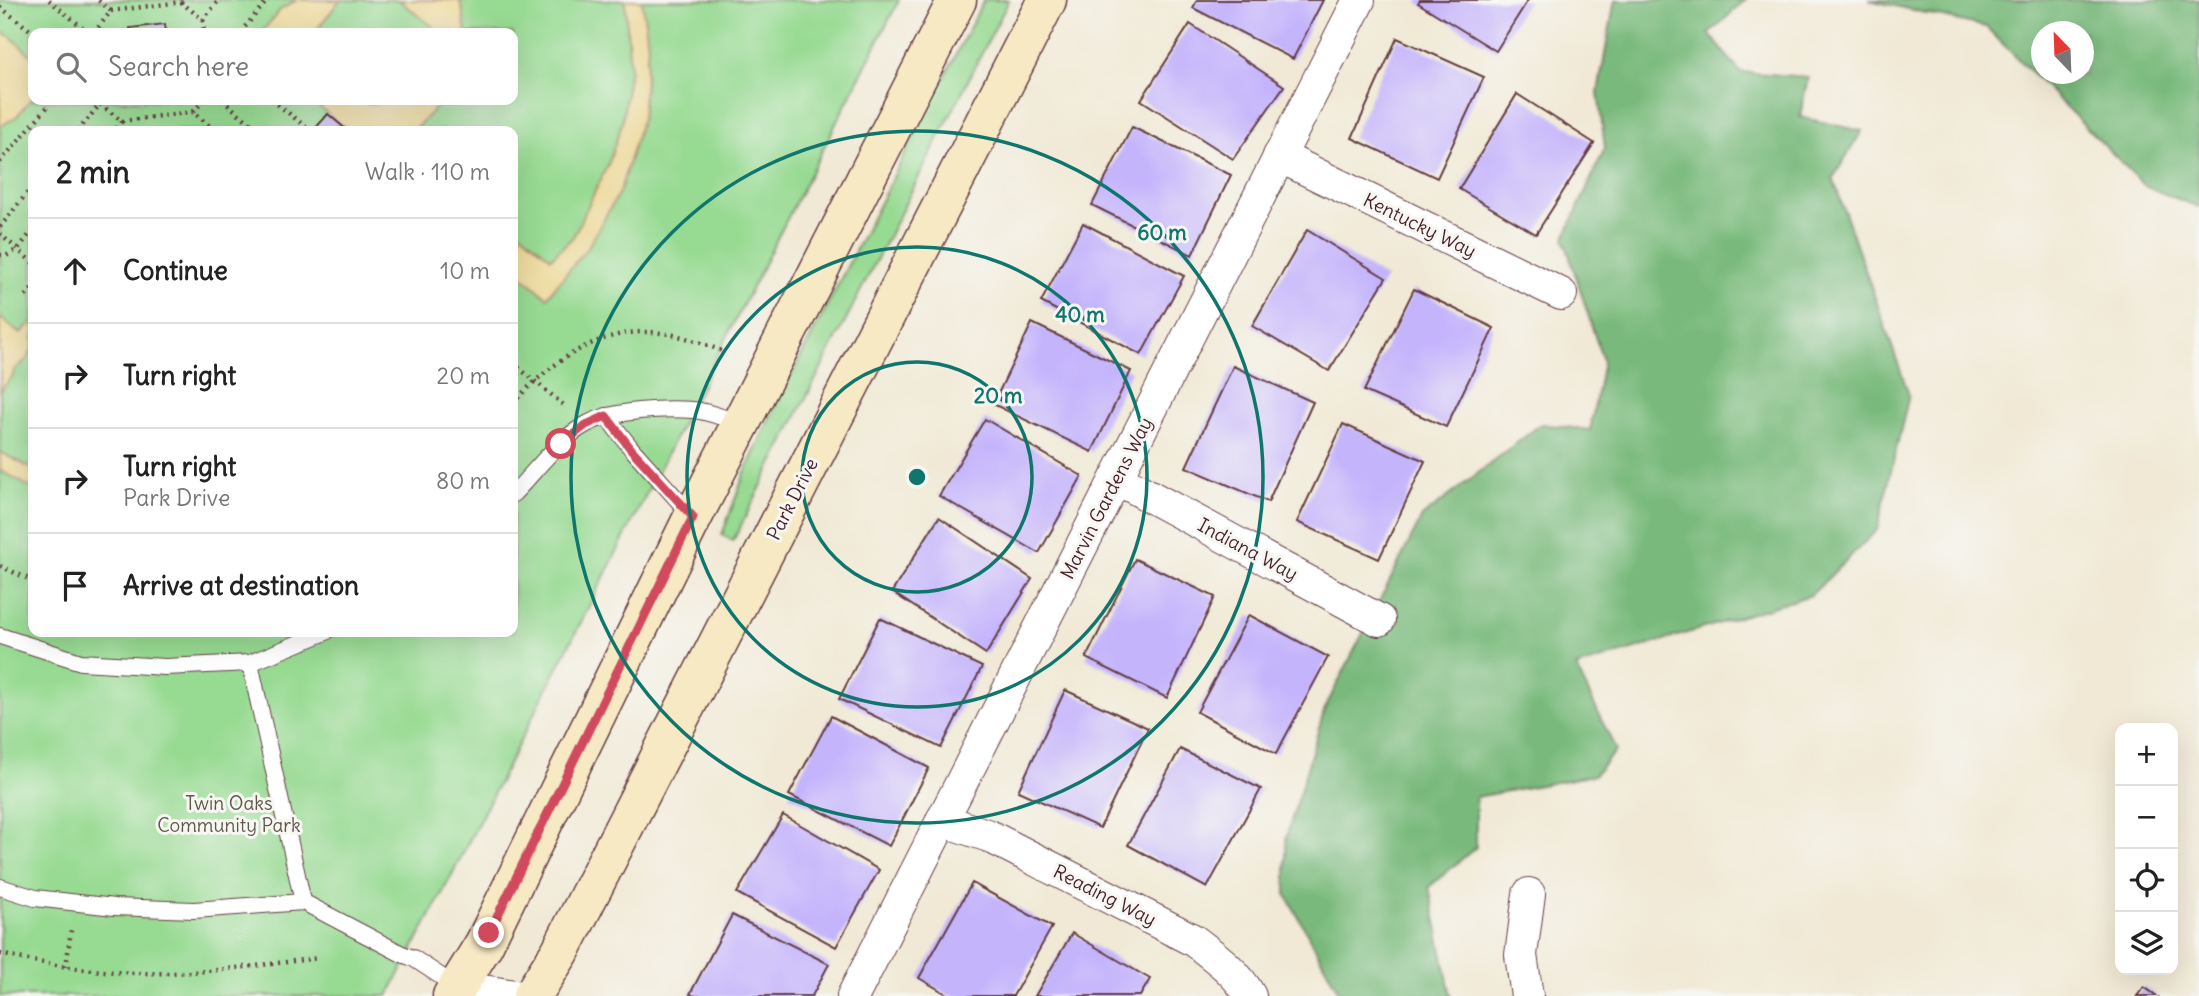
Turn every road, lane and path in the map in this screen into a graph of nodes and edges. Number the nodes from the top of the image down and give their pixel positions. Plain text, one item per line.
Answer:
1 (49, 0) edge
2 (98, 0) edge
3 (219, 0) edge
4 (268, 0) edge
5 (957, 0) edge
6 (1047, 0) edge
7 (1359, 0) edge
8 (182, 1) edge
9 (0, 7) edge
10 (111, 11) junction
11 (203, 20) junction
12 (28, 28) edge
13 (85, 28) edge
14 (96, 28) edge
15 (204, 28) edge
16 (244, 28) edge
17 (49, 105) edge
18 (98, 105) edge
19 (103, 105) edge
20 (200, 105) edge
21 (228, 105) edge
22 (278, 105) edge
23 (193, 113) junction
24 (122, 121) junction
25 (31, 126) edge
26 (82, 126) edge
27 (118, 126) edge
28 (210, 126) edge
29 (254, 126) edge
30 (305, 126) edge
31 (28, 129) edge
32 (1279, 156) junction
33 (0, 162) edge
34 (28, 192) edge
35 (0, 227) edge
36 (0, 234) edge
37 (28, 236) edge
38 (18, 249) junction
39 (0, 255) edge
40 (28, 258) edge
41 (28, 294) edge
42 (1561, 294) dead end
43 (26, 296) dead end
44 (725, 352) dead end
45 (518, 367) edge
46 (536, 382) junction
47 (518, 398) edge
48 (606, 416) junction
49 (740, 423) junction
50 (586, 425) junction
51 (1116, 478) junction
52 (518, 489) edge
53 (693, 517) junction
54 (0, 566) edge
55 (28, 579) edge
56 (1379, 620) dead end
57 (0, 636) edge
58 (314, 637) edge
59 (250, 663) junction
60 (942, 820) junction
61 (0, 887) edge
62 (1529, 894) dead end
63 (74, 902) junction
64 (303, 902) junction
65 (0, 954) edge
66 (319, 958) dead end
67 (66, 967) junction
68 (458, 993) edge
69 (515, 996) edge
70 (532, 996) edge
71 (853, 996) edge
72 (1250, 996) edge
73 (1527, 996) edge

1 - 13 path
2 - 10 path
3 - 11 path
4 - 16 path
5 - 49 main road
6 - 70 main road, Park Drive
7 - 32 street, Marvin Gardens Way
8 - 10 path
8 - 11 path
9 - 12 path
10 - 14 path
11 - 15 path
17 - 25 path
18 - 26 path
19 - 24 path
20 - 23 path
21 - 29 path
22 - 30 path
23 - 24 path
23 - 28 path
24 - 27 path
31 - 33 path
32 - 42 street, Kentucky Way
32 - 51 street, Marvin Gardens Way
34 - 35 path
36 - 38 path
37 - 38 path
38 - 39 path
38 - 40 path
41 - 43 path
44 - 46 path
45 - 46 path
46 - 47 path
46 - 50 path
48 - 49 lane
48 - 50 lane
48 - 53 lane
49 - 53 main road
50 - 52 lane
51 - 56 street, Indiana Way
51 - 60 street, Marvin Gardens Way
53 - 68 main road
54 - 55 path
57 - 59 lane
58 - 59 lane
59 - 64 lane
60 - 71 street, Marvin Gardens Way
60 - 72 street, Reading Way
61 - 63 lane
62 - 73 street
63 - 64 lane
63 - 67 path
64 - 68 lane
65 - 67 path
66 - 67 path
68 - 69 street

